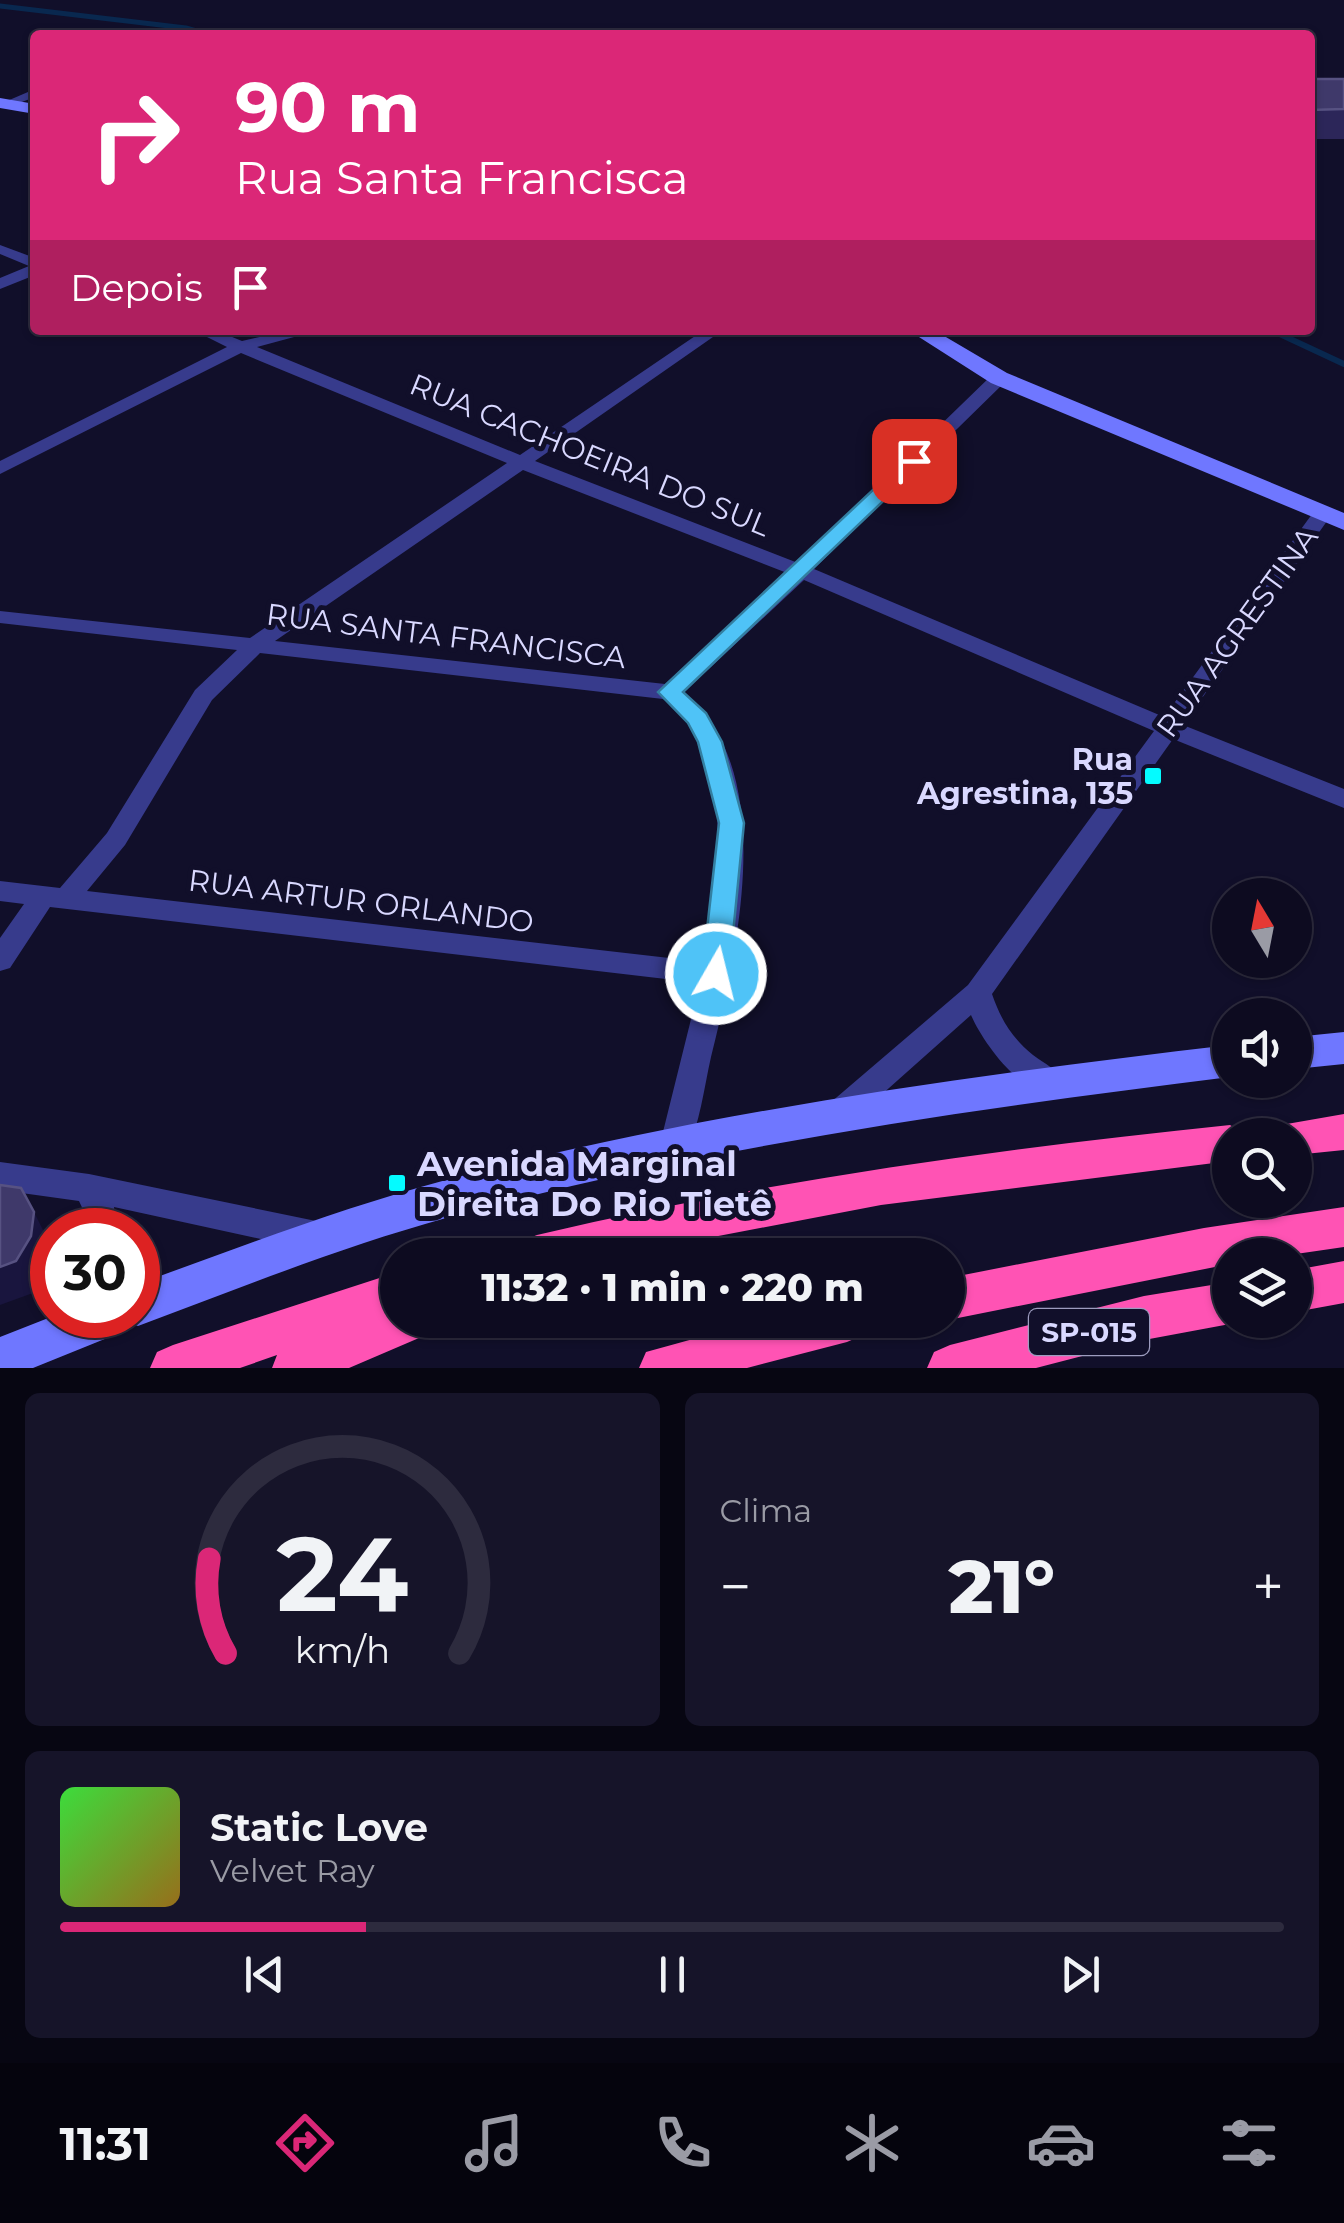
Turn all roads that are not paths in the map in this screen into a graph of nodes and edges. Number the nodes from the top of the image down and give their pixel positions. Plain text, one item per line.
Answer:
1 (30, 94) edge
2 (3, 104) edge
3 (30, 108) edge
4 (0, 249) edge
5 (30, 264) edge
6 (30, 269) edge
7 (0, 284) edge
8 (214, 335) edge
9 (290, 335) edge
10 (708, 335) edge
11 (927, 335) edge
12 (241, 346) junction
13 (999, 378) junction
14 (520, 462) junction
15 (0, 468) edge
16 (1333, 518) edge
17 (801, 571) junction
18 (0, 618) edge
19 (256, 644) junction
20 (670, 692) junction
21 (1168, 728) junction
22 (1344, 799) edge
23 (0, 890) edge
24 (55, 898) junction
25 (0, 960) edge
26 (716, 974) junction
27 (978, 993) junction
28 (1344, 1048) edge
29 (1312, 1051) edge
30 (1212, 1063) edge
31 (1050, 1082) junction
32 (840, 1112) junction
33 (1344, 1132) edge
34 (1312, 1135) edge
35 (676, 1144) junction
36 (1212, 1145) edge
37 (0, 1176) edge
38 (89, 1188) junction
39 (98, 1208) edge
40 (674, 1220) junction
41 (1344, 1228) edge
42 (322, 1237) junction
43 (604, 1238) edge
44 (627, 1238) edge
45 (1344, 1282) edge
46 (1312, 1288) edge
47 (965, 1296) edge
48 (160, 1297) edge
49 (380, 1299) edge
50 (1212, 1306) edge
51 (380, 1333) edge
52 (40, 1338) edge
53 (778, 1338) edge
54 (0, 1359) edge
55 (173, 1368) edge
56 (295, 1368) edge
57 (662, 1368) edge
58 (950, 1368) edge

1 - 2 street
2 - 3 main road
4 - 5 street
6 - 7 street
8 - 12 street, RUA CACHOEIRA DO SUL
9 - 12 street
10 - 14 street
11 - 13 main road
12 - 14 street, RUA CACHOEIRA DO SUL
12 - 15 street
13 - 16 main road
13 - 17 street
14 - 17 street, RUA CACHOEIRA DO SUL
14 - 19 street
16 - 21 street, RUA AGRESTINA
17 - 20 street
17 - 21 street, RUA CACHOEIRA DO SUL
18 - 19 street, RUA SANTA FRANCISCA
19 - 20 street, RUA SANTA FRANCISCA
19 - 24 street
20 - 26 street
21 - 22 street, RUA CACHOEIRA DO SUL
21 - 27 street, RUA AGRESTINA
23 - 24 street, RUA ARTUR ORLANDO
24 - 25 street
24 - 26 street, RUA ARTUR ORLANDO
26 - 35 street
27 - 31 street
27 - 32 street, RUA AGRESTINA
28 - 29 main road
30 - 31 main road
31 - 32 main road
32 - 35 main road
33 - 34 highway
35 - 42 main road
36 - 40 highway
37 - 38 street
38 - 39 street
38 - 42 street
40 - 43 highway
40 - 44 highway
41 - 47 highway
42 - 48 main road
45 - 46 highway
49 - 55 highway
50 - 58 highway, SP-015
51 - 56 highway
52 - 54 main road
53 - 57 highway

